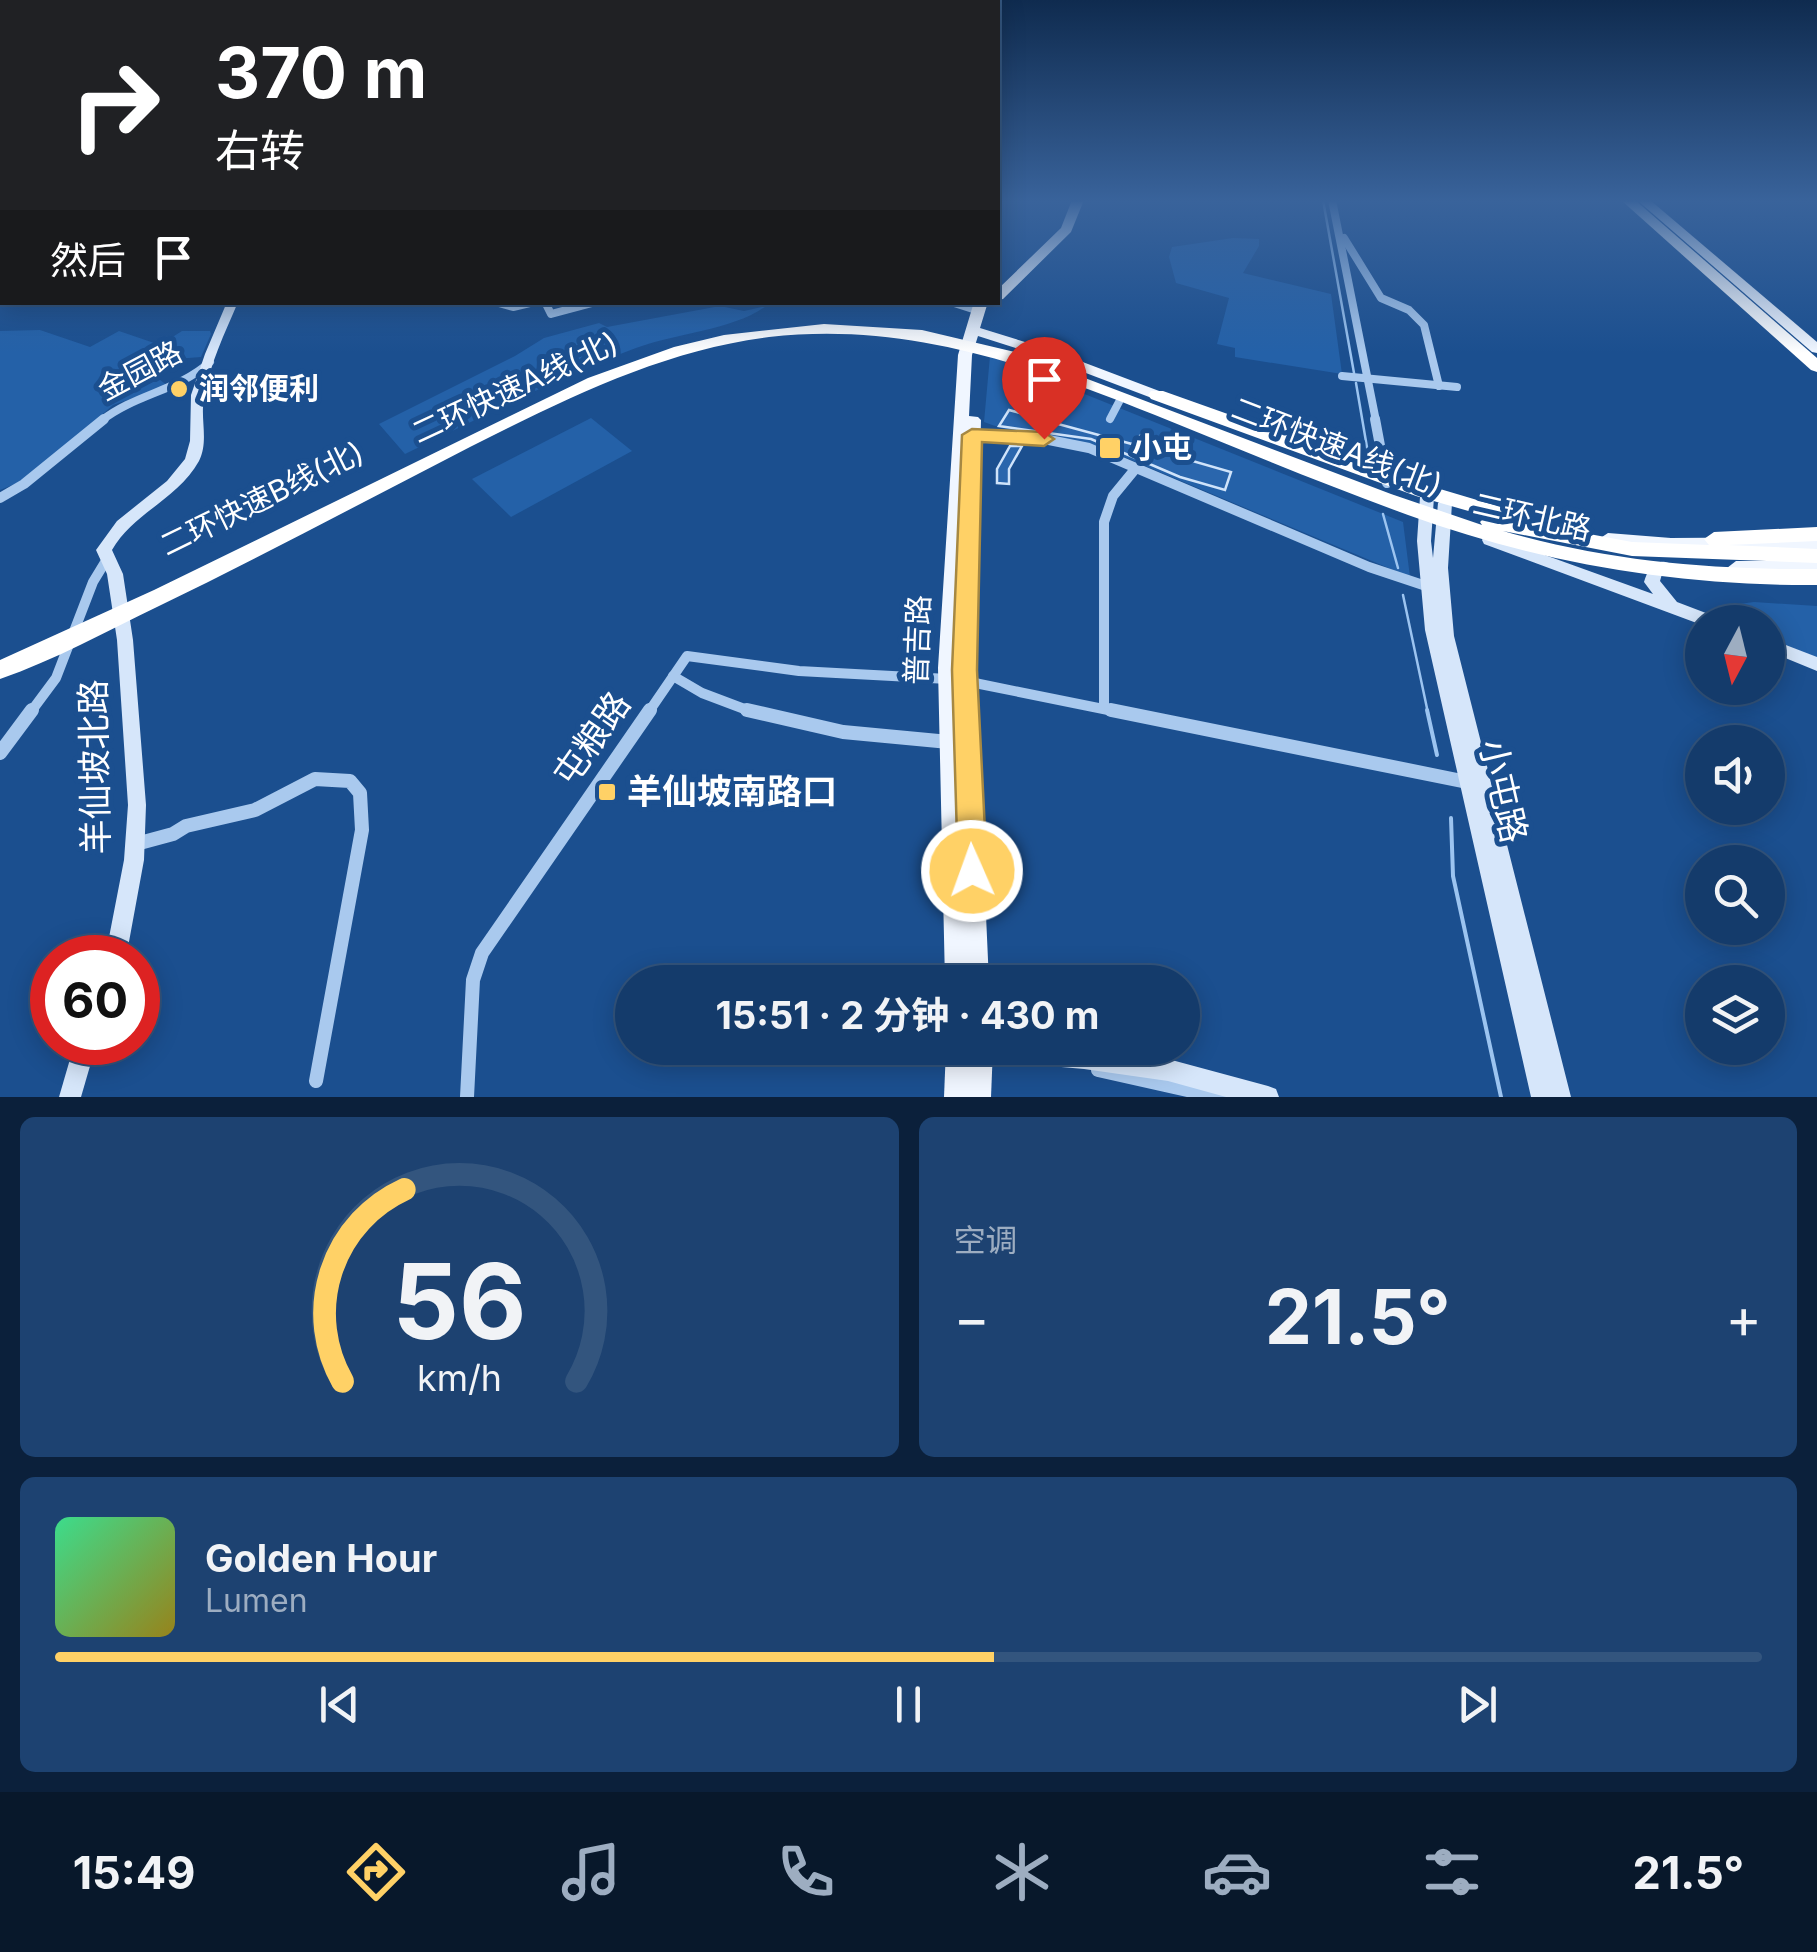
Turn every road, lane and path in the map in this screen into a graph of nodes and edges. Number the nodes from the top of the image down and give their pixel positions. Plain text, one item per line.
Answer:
1 (1034, 251) edge
2 (1043, 251) edge
3 (1343, 251) edge
4 (1352, 251) edge
5 (1682, 251) edge
6 (1683, 251) edge
7 (1700, 251) edge
8 (1346, 265) junction
9 (1361, 265) junction
10 (1000, 282) edge
11 (1000, 296) edge
12 (232, 305) edge
13 (546, 305) edge
14 (585, 305) edge
15 (993, 305) edge
16 (979, 306) edge
17 (750, 331) junction
18 (975, 339) junction
19 (1817, 352) edge
20 (1040, 359) junction
21 (211, 362) junction
22 (1817, 370) edge
23 (1342, 376) dead end
24 (1370, 379) junction
25 (1439, 386) junction
26 (1457, 387) dead end
27 (1120, 400) junction
28 (1110, 419) dead end
29 (972, 435) junction
30 (1136, 468) junction
31 (1387, 484) junction
32 (0, 498) edge
33 (1436, 500) junction
34 (1438, 522) junction
35 (1817, 534) edge
36 (1817, 543) edge
37 (1701, 552) junction
38 (1817, 556) edge
39 (111, 567) junction
40 (1664, 567) junction
41 (1817, 568) edge
42 (1817, 582) edge
43 (1426, 586) junction
44 (1685, 611) edge
45 (1685, 612) edge
46 (1785, 651) edge
47 (0, 658) edge
48 (1817, 664) edge
49 (0, 670) edge
50 (673, 676) junction
51 (956, 680) junction
52 (1104, 707) junction
53 (950, 742) junction
54 (0, 753) edge
55 (1467, 782) junction
56 (136, 844) junction
57 (118, 935) edge
58 (957, 965) edge
59 (976, 965) edge
60 (79, 1065) edge
61 (967, 1065) edge
62 (975, 1065) edge
63 (1075, 1065) edge
64 (1133, 1065) edge
65 (316, 1081) dead end
66 (70, 1097) edge
67 (467, 1097) edge
68 (957, 1097) edge
69 (978, 1097) edge
70 (1220, 1097) edge
71 (1268, 1097) edge
72 (1542, 1097) edge
73 (1560, 1097) edge

1 - 10 main road
2 - 11 main road, 普吉路
3 - 8 street
4 - 9 street
5 - 22 main road
6 - 22 highway
7 - 19 highway
8 - 9 street
8 - 24 street
9 - 25 street
12 - 21 street
13 - 14 street
15 - 18 main road, 普吉路
16 - 18 main road, 普吉路
17 - 20 highway, 二环快速A线(北)
17 - 47 highway, 二环快速B线(北)
17 - 49 highway, 二环快速A线(北)
18 - 27 main road, 二环北路
18 - 29 main road, 普吉路
18 - 31 main road, 二环北路
18 - 51 main road, 普吉路
20 - 35 highway
20 - 37 highway
20 - 42 highway, 二环快速A线(北)
20 - 42 highway
21 - 32 street, 金园路
21 - 39 street
23 - 24 street
24 - 25 street
24 - 31 street
25 - 26 street
27 - 28 street
27 - 34 main road, 二环北路
29 - 30 street
29 - 51 main road, 普吉路
30 - 43 street
30 - 52 street
31 - 33 main road, 二环北路
33 - 34 street, 小屯路
33 - 36 main road, 二环北路
34 - 40 main road, 二环北路
34 - 43 street, 小屯路
34 - 45 street
34 - 73 street, 小屯路
36 - 37 highway
37 - 38 highway
39 - 54 street
39 - 56 street, 羊仙坡北路
40 - 41 main road, 二环北路
40 - 44 street
43 - 55 street, 小屯路
46 - 48 street
50 - 51 street
50 - 53 street
50 - 67 street, 屯粮路
51 - 52 street
51 - 53 main road, 普吉路
51 - 59 main road, 普吉路
52 - 55 street
53 - 58 main road, 普吉路
55 - 72 street, 小屯路
56 - 57 street, 羊仙坡北路
56 - 65 street
60 - 66 street
61 - 68 main road
62 - 69 main road
63 - 70 street
64 - 71 street

